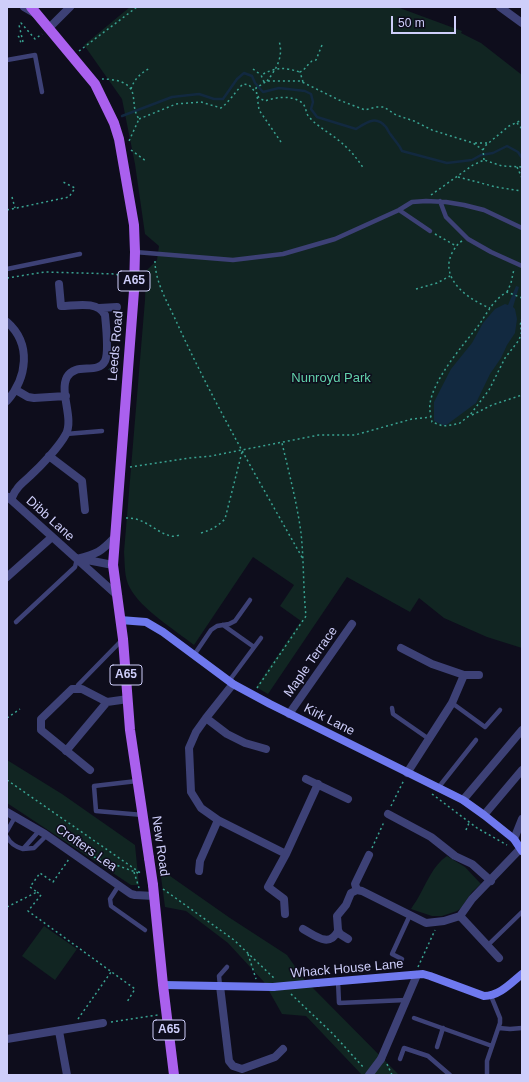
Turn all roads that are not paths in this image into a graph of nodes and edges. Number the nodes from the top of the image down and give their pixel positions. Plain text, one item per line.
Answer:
1 (24, 7) edge
2 (31, 7) edge
3 (70, 7) edge
4 (500, 7) edge
5 (38, 16) junction
6 (522, 23) edge
7 (48, 29) junction
8 (7, 60) edge
9 (42, 92) dead end
10 (440, 201) junction
11 (400, 210) junction
12 (522, 228) edge
13 (430, 231) road end
14 (135, 252) junction
15 (80, 254) dead end
16 (522, 266) edge
17 (7, 269) edge
18 (59, 284) dead end
19 (117, 307) dead end
20 (99, 308) junction
21 (7, 322) edge
22 (16, 390) junction
23 (66, 396) junction
24 (7, 401) edge
25 (102, 431) dead end
26 (66, 434) junction
27 (49, 456) junction
28 (9, 498) edge
29 (85, 510) dead end
30 (52, 537) junction
31 (115, 537) junction
32 (77, 559) junction
33 (113, 565) junction
34 (7, 577) edge
35 (118, 596) junction
36 (250, 600) dead end
37 (120, 620) junction
38 (16, 622) dead end
39 (352, 624) dead end
40 (223, 625) junction
41 (261, 638) dead end
42 (123, 639) junction
43 (254, 647) junction
44 (401, 648) dead end
45 (194, 655) junction
46 (464, 675) junction
47 (479, 675) dead end
48 (231, 682) junction
49 (78, 685) dead end
50 (128, 699) junction
51 (107, 702) junction
52 (452, 703) junction
53 (392, 708) dead end
54 (500, 710) dead end
55 (289, 714) junction
56 (206, 718) junction
57 (522, 730) edge
58 (429, 739) junction
59 (476, 740) dead end
60 (266, 749) dead end
61 (66, 751) junction
62 (90, 770) dead end
63 (522, 770) edge
64 (407, 773) junction
65 (306, 779) dead end
66 (138, 781) junction
67 (318, 784) junction
68 (438, 788) junction
69 (348, 799) dead end
70 (463, 800) junction
71 (7, 812) edge
72 (388, 814) road end
73 (143, 815) junction
74 (484, 815) junction
75 (15, 816) junction
76 (522, 819) edge
77 (218, 820) junction
78 (7, 830) edge
79 (43, 833) junction
80 (7, 837) edge
81 (514, 839) junction
82 (23, 849) junction
83 (521, 850) edge
84 (286, 854) junction
85 (369, 855) road end
86 (199, 871) dead end
87 (491, 881) junction
88 (118, 885) junction
89 (358, 890) junction
90 (154, 896) junction
91 (522, 912) edge
92 (285, 914) dead end
93 (410, 915) junction
94 (460, 916) junction
95 (303, 929) dead end
96 (145, 930) dead end
97 (338, 931) junction
98 (348, 939) dead end
99 (487, 946) junction
100 (499, 958) dead end
101 (402, 959) dead end
102 (227, 967) dead end
103 (522, 974) edge
104 (417, 975) junction
105 (338, 981) junction
106 (163, 985) junction
107 (220, 986) junction
108 (491, 996) junction
109 (406, 1000) junction
110 (414, 1018) dead end
111 (103, 1023) road end
112 (443, 1028) junction
113 (499, 1028) junction
114 (522, 1028) edge
115 (59, 1031) junction
116 (7, 1039) edge
117 (492, 1046) junction
118 (437, 1047) dead end
119 (282, 1048) dead end
120 (400, 1059) dead end
121 (232, 1066) junction
122 (367, 1073) edge
123 (67, 1075) edge
124 (174, 1075) edge
125 (233, 1075) edge
126 (450, 1075) edge
127 (487, 1075) edge

1 - 5 street
2 - 5 main road, Leeds Road / A65
3 - 7 street
4 - 6 street
5 - 7 main road, Leeds Road / A65
7 - 14 main road, Leeds Road / A65
8 - 9 lane
10 - 11 lane
10 - 12 lane
10 - 16 lane
11 - 13 lane
11 - 14 lane
14 - 31 main road, Leeds Road / A65
15 - 17 lane
18 - 20 street
19 - 20 street
20 - 23 street
21 - 22 street
22 - 23 street
22 - 24 street
23 - 26 street
25 - 26 lane
26 - 27 street
27 - 28 street
27 - 29 street
28 - 30 street, Dibb Lane
30 - 32 street, Dibb Lane
30 - 34 street
31 - 32 street, Dibb Lane
31 - 33 main road, Leeds Road / A65
32 - 33 street, Dibb Lane
32 - 35 street, Dibb Lane
32 - 38 lane
33 - 35 main road, Leeds Road / A65
35 - 37 main road, Leeds Road / A65
36 - 40 lane
37 - 42 main road, New Road / A65
37 - 45 street, Kirk Lane
39 - 55 street, Maple Terrace
40 - 43 lane
40 - 45 lane
41 - 43 lane
42 - 49 lane
42 - 50 main road, New Road / A65
43 - 48 lane
44 - 46 street
45 - 48 street, Kirk Lane
46 - 47 street
46 - 52 street
48 - 55 street, Kirk Lane
48 - 56 street
50 - 51 street
50 - 66 main road, New Road / A65
51 - 61 street
51 - 61 street
52 - 54 lane
52 - 58 street
53 - 58 lane
55 - 64 street, Kirk Lane
56 - 60 street
56 - 77 street
57 - 70 street
58 - 64 street
59 - 68 lane
61 - 62 street
63 - 74 street
64 - 68 street, Kirk Lane
65 - 67 street
66 - 73 main road, New Road / A65
66 - 73 lane
67 - 69 street
67 - 84 street
68 - 70 street, Kirk Lane
70 - 74 street, Kirk Lane
71 - 75 street, Crofters Lea
72 - 87 street
73 - 90 main road, New Road / A65, bridge
74 - 81 street, Kirk Lane
75 - 78 lane
75 - 79 street, Crofters Lea
76 - 81 street
77 - 84 street
77 - 86 street
79 - 82 lane
79 - 82 lane
79 - 88 street, Crofters Lea
80 - 82 lane
81 - 83 street, Kirk Lane
83 - 87 street
84 - 92 street
85 - 89 street
87 - 94 street
88 - 90 street, Crofters Lea
88 - 96 lane
89 - 93 street
89 - 97 street
90 - 106 main road, New Road / A65
91 - 99 lane
93 - 94 street
93 - 101 lane
94 - 99 street
95 - 97 street
97 - 98 street
99 - 100 street
102 - 107 lane
103 - 108 street
104 - 105 street, Whack House Lane
104 - 108 street, Whack House Lane
104 - 109 street
105 - 107 street, Whack House Lane, bridge
105 - 109 lane
106 - 107 street, Whack House Lane
106 - 124 main road, New Road / A65
107 - 121 street
108 - 113 lane
109 - 122 street, bridge
110 - 112 lane
111 - 115 street
112 - 117 lane
112 - 118 lane
113 - 114 lane
113 - 117 lane
115 - 116 street
115 - 123 street
117 - 127 lane
119 - 121 street
120 - 126 lane
121 - 125 street

